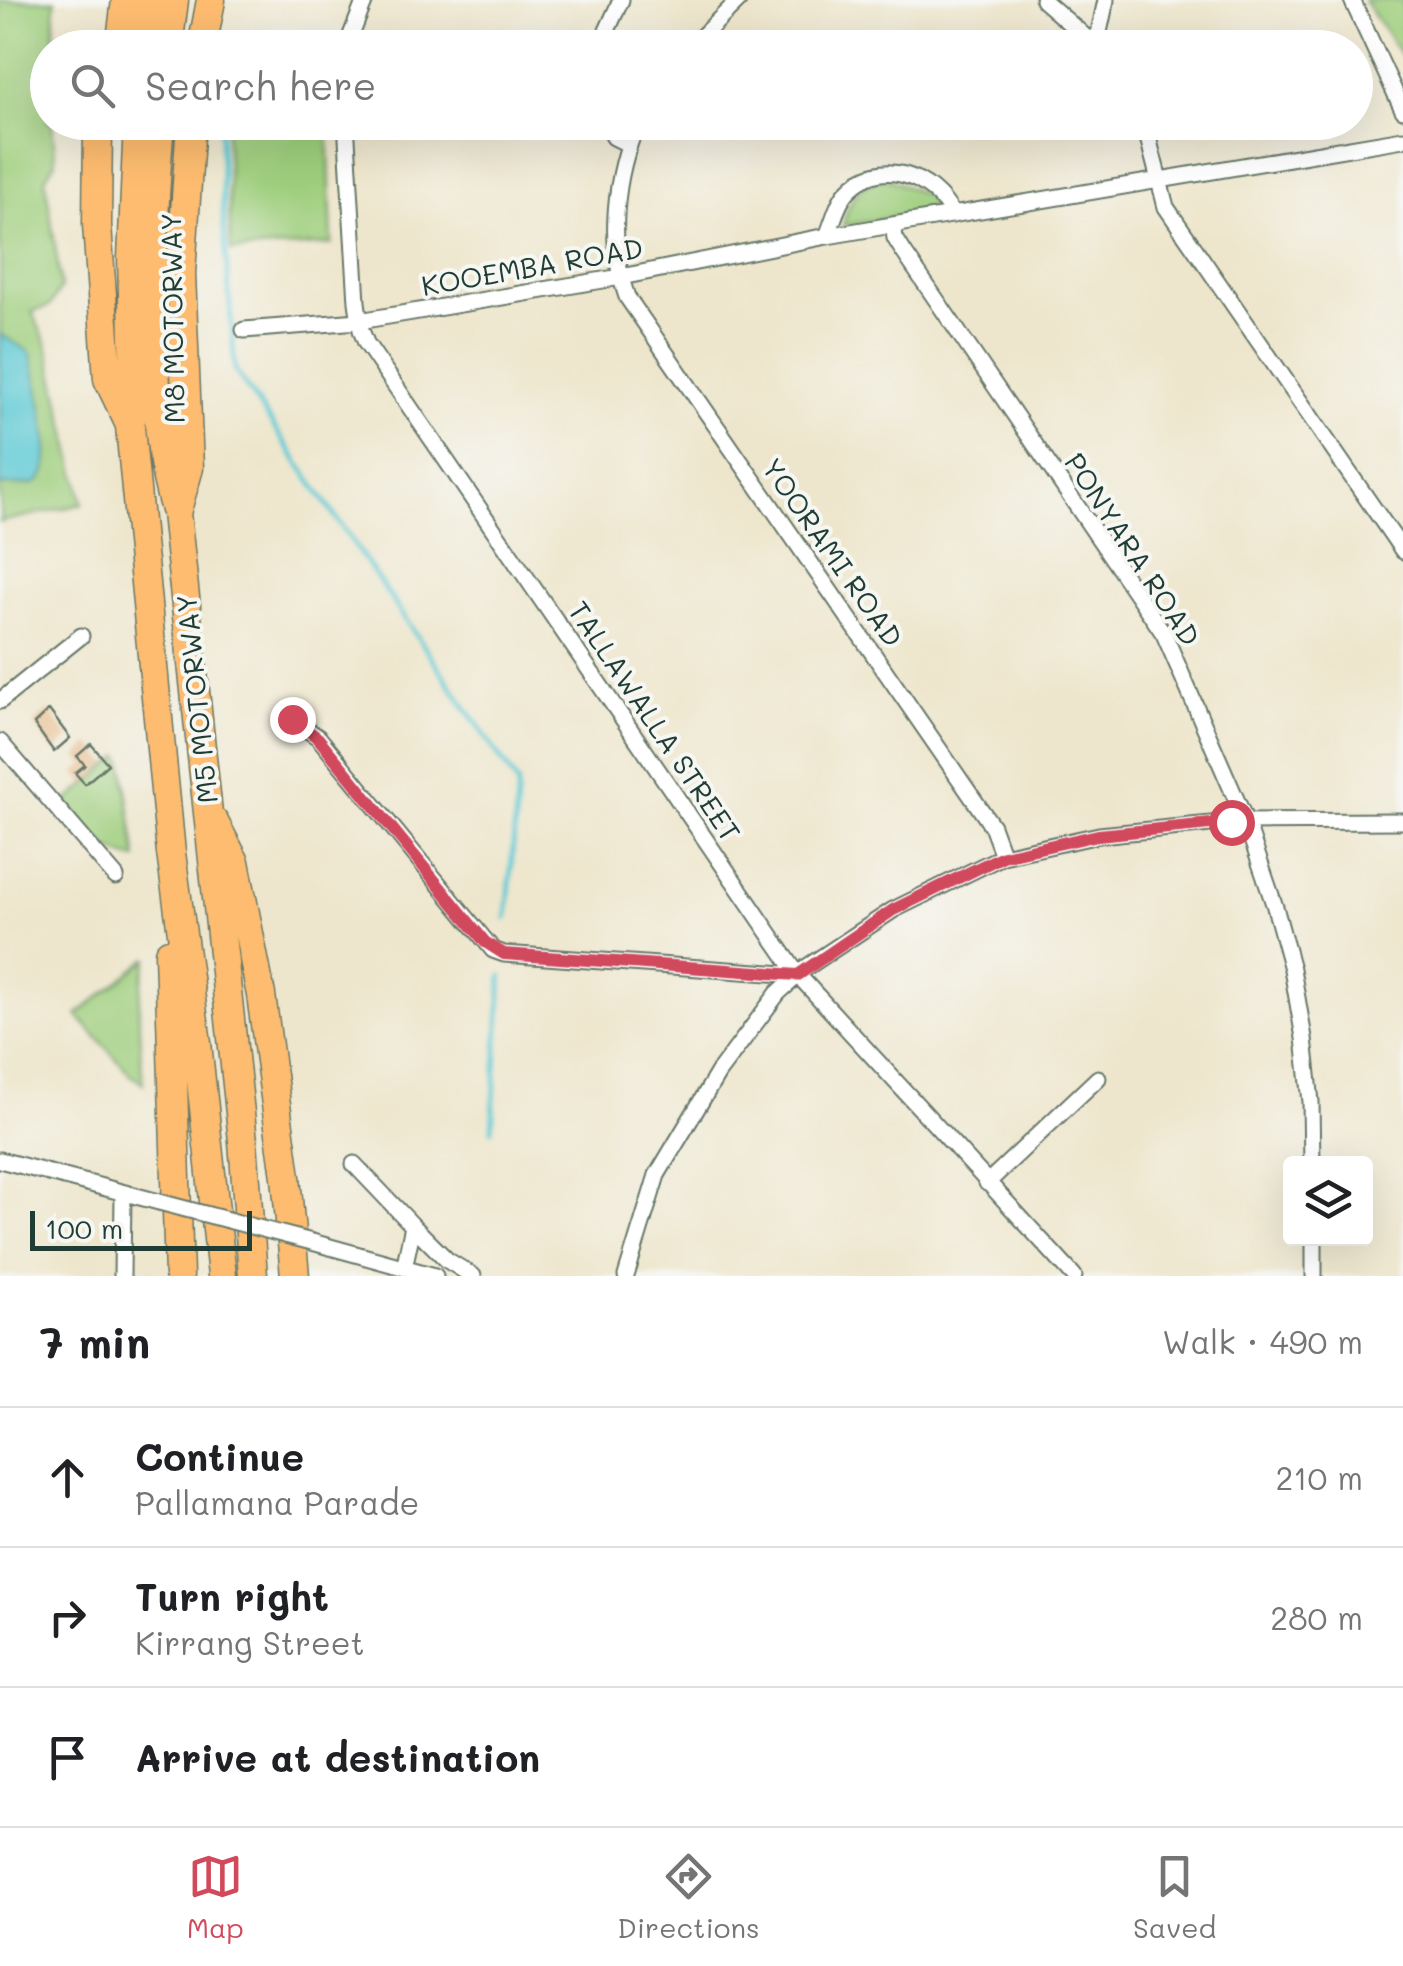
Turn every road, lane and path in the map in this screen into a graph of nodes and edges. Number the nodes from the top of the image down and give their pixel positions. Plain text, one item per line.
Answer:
1 (108, 0) edge
2 (126, 0) edge
3 (152, 0) edge
4 (174, 0) edge
5 (192, 0) edge
6 (211, 0) edge
7 (365, 0) edge
8 (622, 0) edge
9 (740, 0) edge
10 (1043, 0) edge
11 (1106, 0) edge
12 (1352, 0) edge
13 (104, 30) edge
14 (122, 30) edge
15 (148, 30) edge
16 (170, 30) edge
17 (187, 30) edge
18 (205, 30) edge
19 (353, 30) edge
20 (608, 30) edge
21 (709, 30) edge
22 (1078, 30) edge
23 (1100, 30) edge
24 (1366, 30) edge
25 (1373, 45) edge
26 (1403, 110) edge
27 (1403, 138) edge
28 (98, 140) edge
29 (113, 140) edge
30 (137, 140) edge
31 (159, 140) edge
32 (174, 140) edge
33 (191, 140) edge
34 (347, 140) edge
35 (620, 140) edge
36 (630, 140) edge
37 (1149, 140) edge
38 (628, 144) junction
39 (1159, 181) junction
40 (953, 215) junction
41 (893, 225) junction
42 (827, 236) junction
43 (621, 277) junction
44 (359, 321) junction
45 (244, 330) dead end
46 (130, 427) junction
47 (176, 513) junction
48 (1403, 551) edge
49 (81, 636) dead end
50 (0, 700) edge
51 (292, 719) dead end
52 (0, 742) edge
53 (208, 812) junction
54 (1403, 821) edge
55 (1246, 822) junction
56 (171, 853) junction
57 (1003, 856) junction
58 (116, 877) dead end
59 (798, 975) junction
60 (1098, 1078) dead end
61 (1312, 1156) edge
62 (0, 1160) edge
63 (354, 1164) dead end
64 (988, 1182) junction
65 (123, 1193) junction
66 (413, 1226) junction
67 (1314, 1246) edge
68 (404, 1268) junction
69 (122, 1276) edge
70 (178, 1276) edge
71 (222, 1276) edge
72 (253, 1276) edge
73 (295, 1276) edge
74 (435, 1276) edge
75 (473, 1276) edge
76 (626, 1276) edge
77 (1074, 1276) edge
78 (1314, 1276) edge

1 - 13 highway
2 - 14 highway
3 - 15 highway
4 - 16 highway
5 - 17 highway
6 - 18 highway
7 - 19 street
8 - 20 street
9 - 21 street
10 - 22 street
11 - 23 street
12 - 24 street
25 - 26 street
27 - 39 street, KOOEMBA ROAD
28 - 46 highway
29 - 46 highway, M8 MOTORWAY
30 - 46 highway, M5 MOTORWAY
31 - 47 highway, M5 MOTORWAY
32 - 47 highway, M8 MOTORWAY
33 - 47 highway
34 - 44 street, TALLAWALLA STREET
35 - 38 street
36 - 38 street
37 - 39 street
38 - 43 street
39 - 40 street, KOOEMBA ROAD
39 - 48 street
40 - 41 street, KOOEMBA ROAD
40 - 42 street
41 - 42 street, KOOEMBA ROAD
41 - 55 street, PONYARA ROAD
42 - 43 street, KOOEMBA ROAD
43 - 44 street, KOOEMBA ROAD
43 - 57 street, YOORAMI ROAD
44 - 45 street, KOOEMBA ROAD
44 - 59 street, TALLAWALLA STREET
46 - 56 highway, M5 MOTORWAY
47 - 53 highway, M5 MOTORWAY
49 - 50 street
51 - 59 street
52 - 58 street
53 - 72 highway, M5 MOTORWAY
53 - 73 highway
54 - 55 street
55 - 57 street
55 - 61 street, PONYARA ROAD
56 - 70 highway
56 - 71 highway, M5 MOTORWAY
57 - 59 street
59 - 64 street, TALLAWALLA STREET
59 - 76 street
60 - 64 street
62 - 65 street
63 - 66 street
64 - 77 street, TALLAWALLA STREET
65 - 68 street, bridge
65 - 69 street
66 - 68 street
66 - 75 street
67 - 78 street
68 - 74 street

